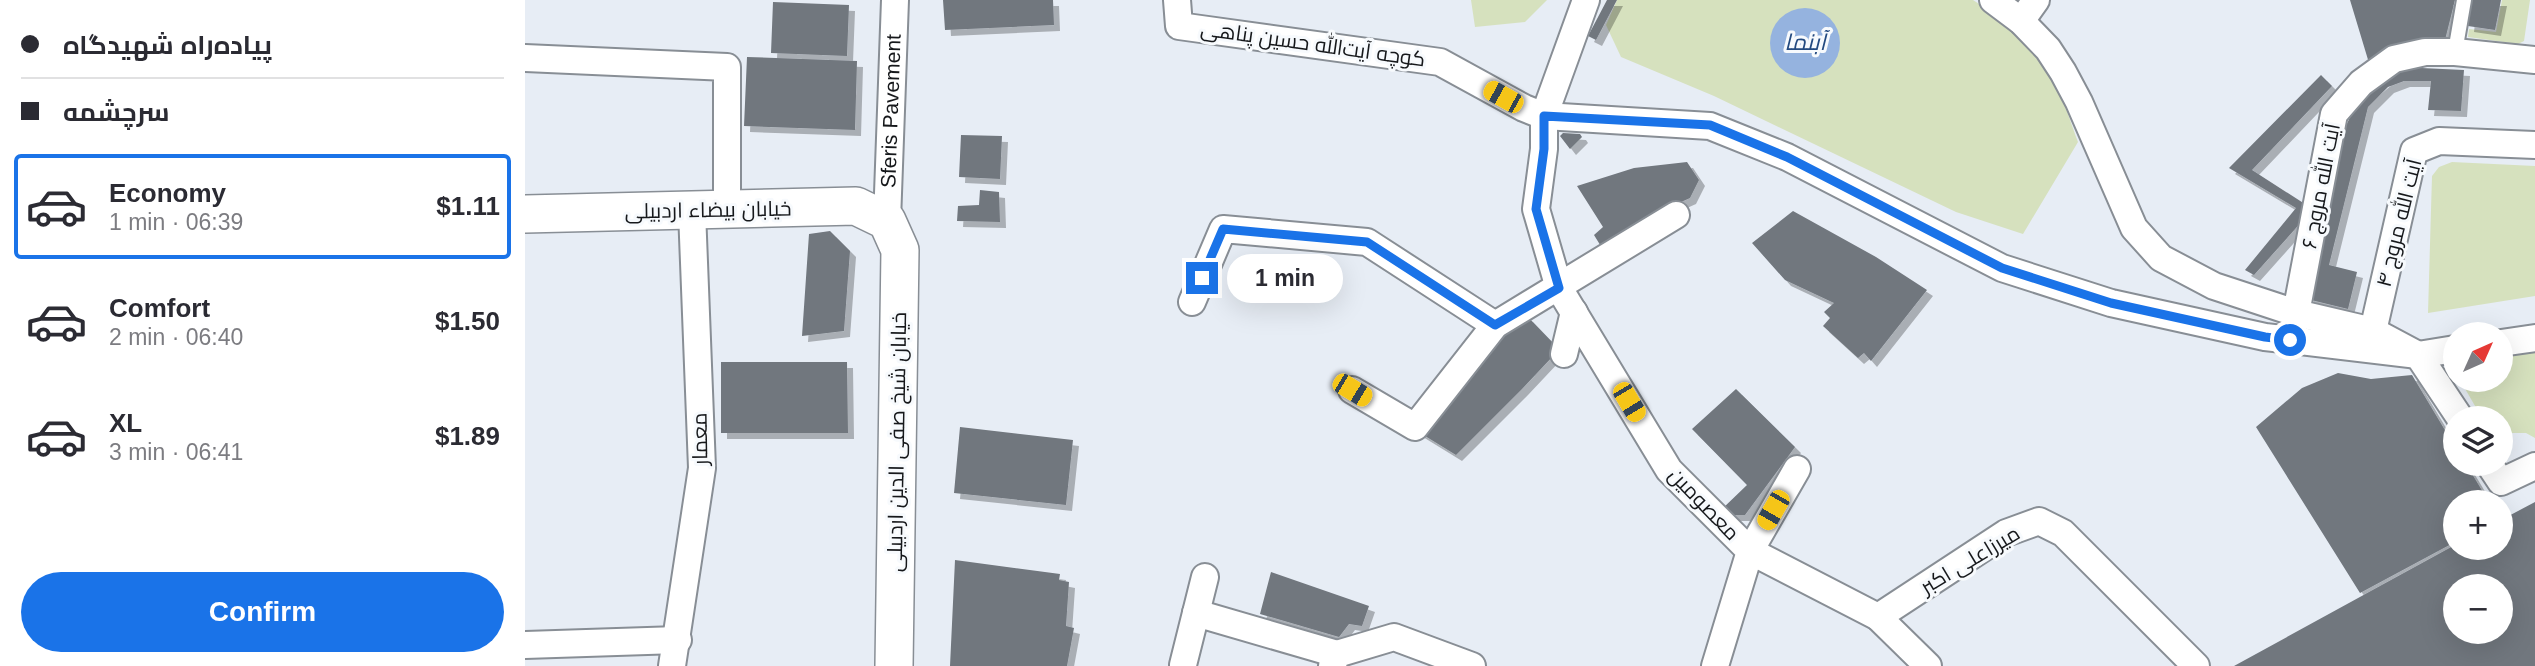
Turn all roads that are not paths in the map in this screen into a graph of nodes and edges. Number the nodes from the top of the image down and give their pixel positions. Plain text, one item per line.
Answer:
1 (895, 0) edge
2 (1177, 0) edge
3 (1586, 0) edge
4 (1993, 0) edge
5 (2036, 0) edge
6 (2465, 0) edge
7 (2021, 22) junction
8 (2455, 52) junction
9 (525, 58) edge
10 (2535, 60) edge
11 (1544, 116) junction
12 (2535, 145) edge
13 (709, 210) junction
14 (525, 214) edge
15 (1676, 215) dead end
16 (887, 221) junction
17 (1559, 288) junction
18 (1192, 302) dead end
19 (1574, 312) junction
20 (2296, 313) junction
21 (1495, 325) junction
22 (2373, 331) junction
23 (2535, 338) edge
24 (2513, 341) edge
25 (2443, 351) edge
26 (1564, 354) dead end
27 (2418, 355) junction
28 (1352, 390) dead end
29 (2452, 406) edge
30 (2535, 466) edge
31 (1797, 469) dead end
32 (2497, 476) edge
33 (1750, 551) junction
34 (1205, 577) dead end
35 (1196, 613) junction
36 (1878, 617) junction
37 (678, 640) junction
38 (525, 645) edge
39 (1334, 660) edge
40 (1183, 665) edge
41 (672, 666) edge
42 (894, 666) edge
43 (1472, 666) edge
44 (1715, 666) edge
45 (1928, 666) edge
46 (2196, 666) edge

1 - 16 street, Sferis Pavement
2 - 11 street, کوچه آیت‌الله حسین پناهی
3 - 11 street, معصومین
4 - 7 street
5 - 7 street
6 - 8 lane
7 - 20 street
8 - 10 street, آیت الله مروج ۶
8 - 20 street, آیت الله مروج ۶
9 - 13 street, معمار
11 - 17 street, معصومین
11 - 27 street
12 - 22 street, آیت الله مروج ۴
13 - 14 main road, خیابان بیضاء اردبیلی
13 - 16 main road, خیابان بیضاء اردبیلی
13 - 37 street, معمار
15 - 17 street
16 - 42 main road, خیابان شیخ صفی الدین اردبیلی
17 - 19 street, معصومین
17 - 21 street
18 - 21 street
19 - 26 street
19 - 33 street, معصومین
20 - 22 street
21 - 28 street
22 - 27 street
23 - 24 street
25 - 27 street
27 - 29 street
30 - 32 street
31 - 33 street
33 - 36 street
33 - 44 street, معصومین
34 - 35 street
35 - 39 street
35 - 40 street
36 - 45 street
36 - 46 street, میرزاعلی اکبر
37 - 38 street
37 - 41 street, معمار
39 - 43 street

